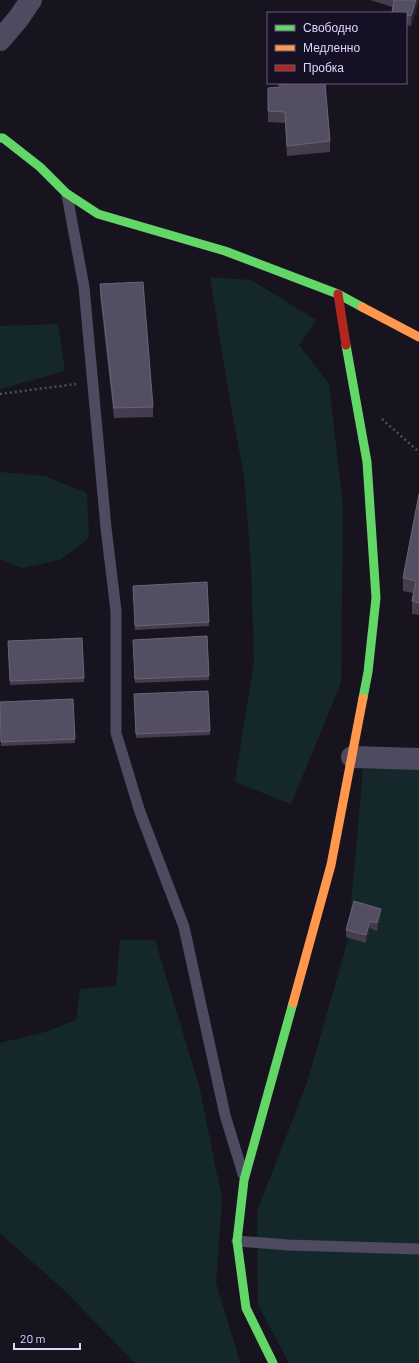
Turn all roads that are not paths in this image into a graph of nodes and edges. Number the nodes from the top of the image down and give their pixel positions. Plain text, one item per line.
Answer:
1 (31, 0) edge
2 (0, 40) edge
3 (0, 138) edge
4 (66, 193) junction
5 (338, 294) junction
6 (419, 337) edge
7 (352, 757) junction
8 (419, 759) edge
9 (244, 1180) junction
10 (237, 1241) junction
11 (419, 1249) edge
12 (273, 1363) edge

1 - 2 street
3 - 4 street
4 - 5 street
4 - 9 lane
5 - 6 street
5 - 7 street
7 - 8 street
7 - 9 street
9 - 10 street
10 - 11 lane
10 - 12 street

